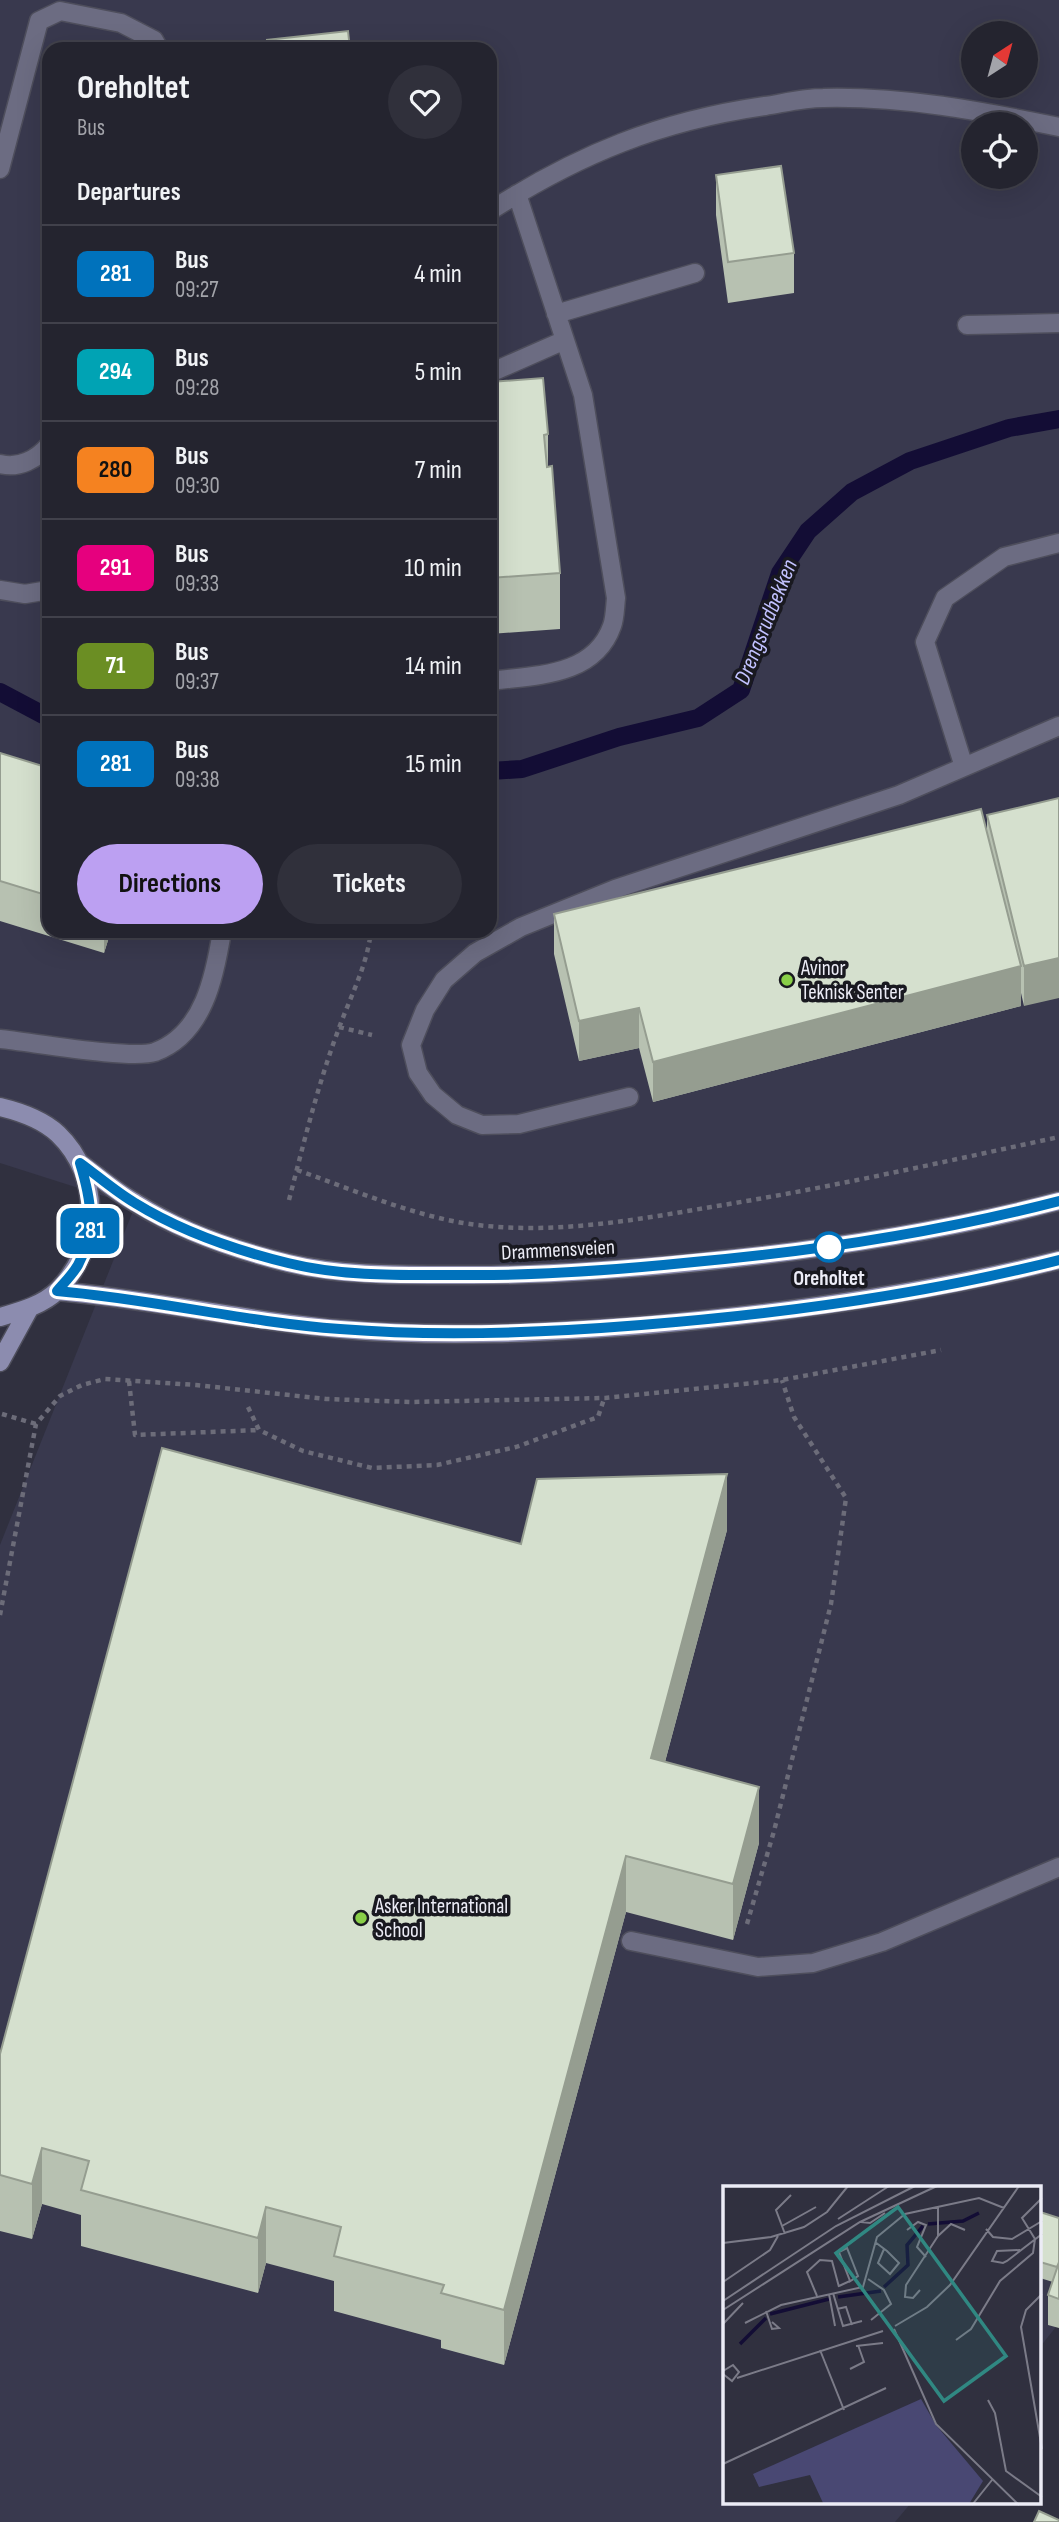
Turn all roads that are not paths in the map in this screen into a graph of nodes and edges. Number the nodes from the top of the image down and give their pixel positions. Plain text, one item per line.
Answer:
1 (155, 42) edge
2 (1059, 127) edge
3 (0, 169) edge
4 (517, 194) junction
5 (497, 207) edge
6 (695, 273) dead end
7 (556, 314) junction
8 (1059, 323) edge
9 (967, 325) dead end
10 (565, 340) junction
11 (497, 370) edge
12 (42, 453) edge
13 (0, 464) edge
14 (1059, 542) edge
15 (0, 590) edge
16 (42, 591) edge
17 (497, 680) edge
18 (1059, 726) edge
19 (964, 767) junction
20 (221, 938) edge
21 (0, 1039) edge
22 (629, 1097) dead end
23 (0, 1107) edge
24 (80, 1163) junction
25 (1059, 1201) edge
26 (1059, 1260) edge
27 (57, 1291) junction
28 (29, 1309) junction
29 (0, 1317) edge
30 (0, 1362) edge
31 (1059, 1867) edge
32 (631, 1941) dead end

1 - 3 lane
2 - 4 lane
4 - 5 lane
4 - 7 lane
6 - 7 lane
7 - 10 lane
8 - 9 lane
10 - 11 lane
10 - 17 lane
12 - 13 lane
14 - 19 lane
15 - 16 lane
18 - 19 lane
19 - 22 lane
20 - 21 lane
23 - 24 main road
24 - 25 main road, Drammensveien
24 - 27 main road
26 - 27 main road
27 - 28 main road
28 - 29 main road
28 - 30 main road
31 - 32 lane

